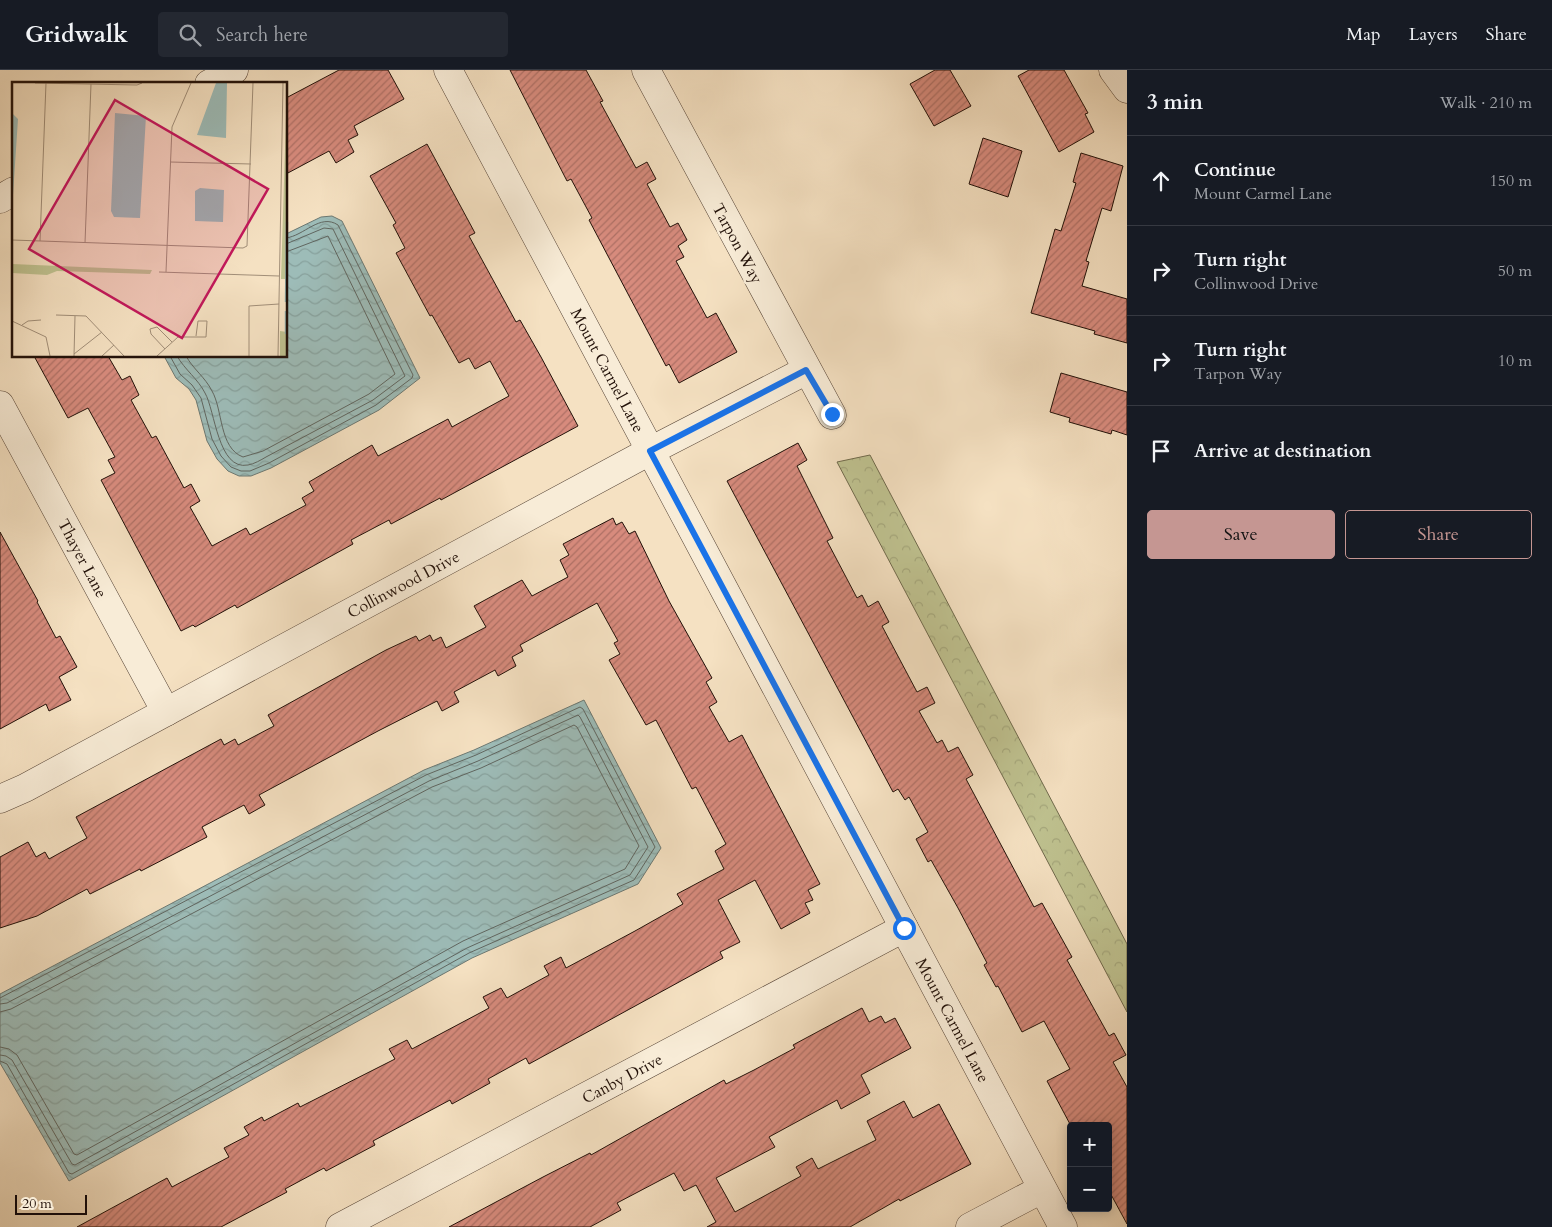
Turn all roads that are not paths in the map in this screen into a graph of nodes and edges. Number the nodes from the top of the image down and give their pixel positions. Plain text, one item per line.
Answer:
1 (234, 70) edge
2 (448, 70) edge
3 (646, 70) edge
4 (1113, 70) edge
5 (213, 82) edge
6 (1127, 89) edge
7 (12, 192) edge
8 (0, 199) edge
9 (806, 370) junction
10 (0, 405) edge
11 (832, 414) dead end
12 (650, 451) junction
13 (166, 712) junction
14 (0, 799) edge
15 (904, 928) junction
16 (1042, 1189) junction
17 (340, 1227) edge
18 (970, 1227) edge
19 (1063, 1227) edge

1 - 5 street
2 - 12 street, Mount Carmel Lane
3 - 9 street, Tarpon Way
4 - 6 street
7 - 8 street
9 - 11 street, Tarpon Way
9 - 12 street, Collinwood Drive
10 - 13 street, Thayer Lane
12 - 13 street, Collinwood Drive
12 - 15 street, Mount Carmel Lane
13 - 14 street, Collinwood Drive
15 - 16 street, Mount Carmel Lane
15 - 17 street, Canby Drive
16 - 18 street
16 - 19 street, Mount Carmel Lane

